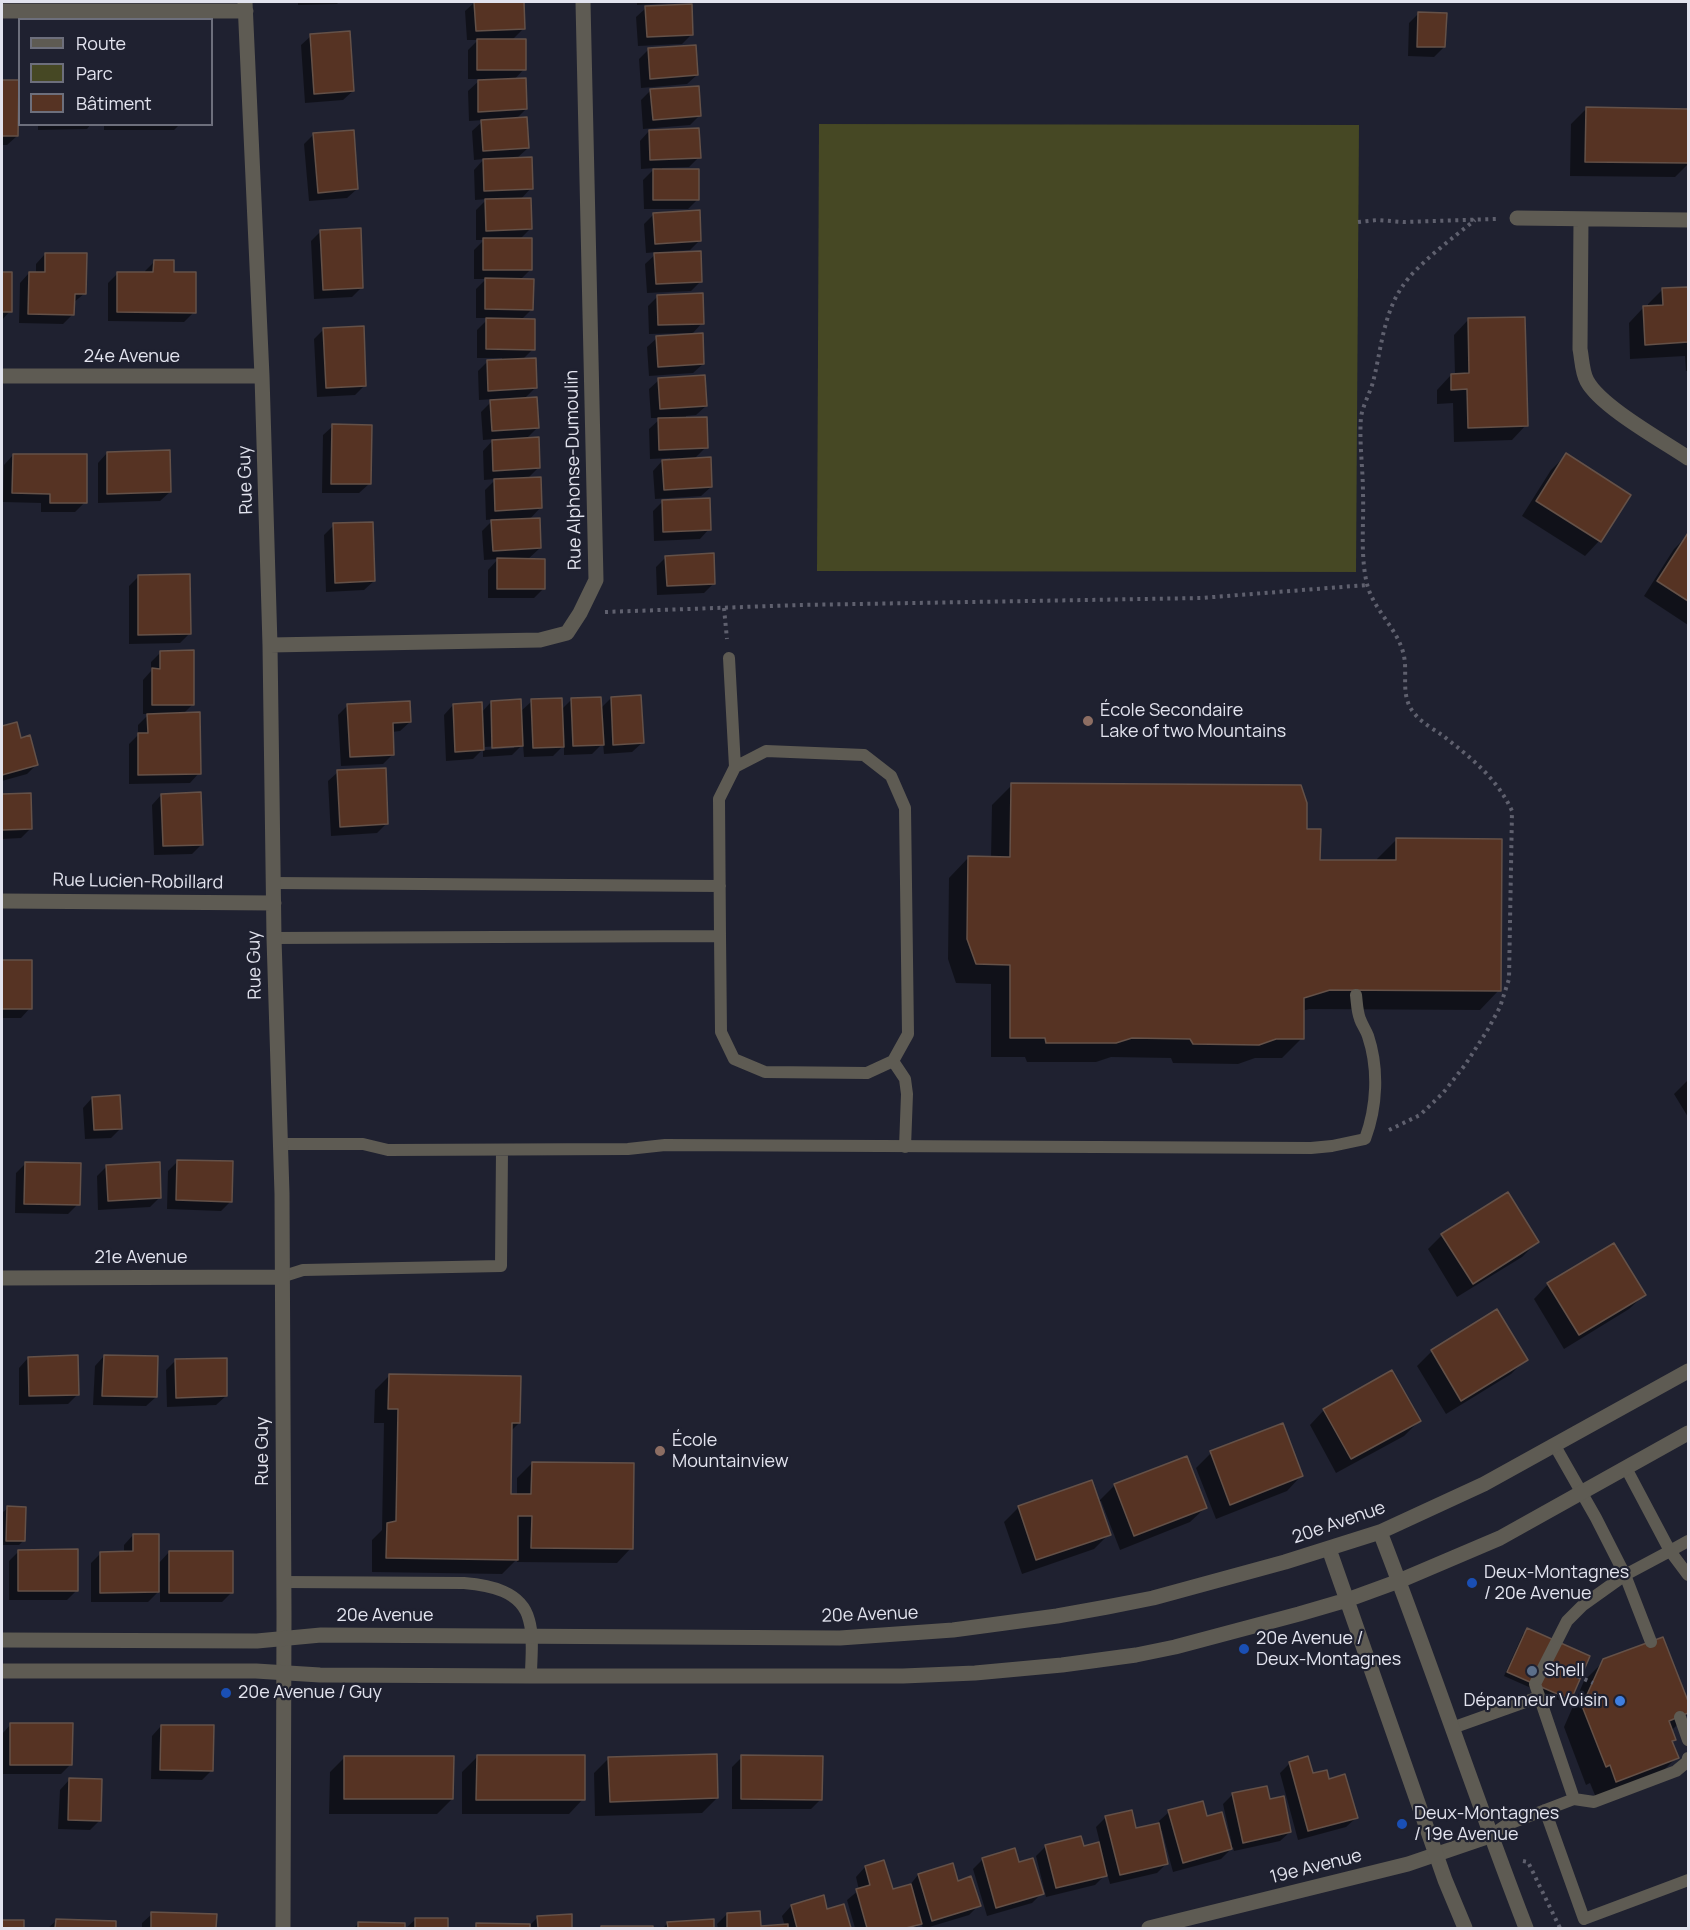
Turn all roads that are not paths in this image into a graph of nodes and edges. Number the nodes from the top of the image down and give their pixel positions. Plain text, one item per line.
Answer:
1 (583, 2) edge
2 (246, 6) edge
3 (2, 10) edge
4 (1510, 219) road end
5 (1581, 219) junction
6 (1689, 220) edge
7 (2, 376) edge
8 (262, 376) junction
9 (1689, 458) edge
10 (270, 645) junction
11 (729, 658) road end
12 (735, 767) junction
13 (273, 883) junction
14 (720, 885) junction
15 (2, 901) edge
16 (273, 903) junction
17 (720, 936) junction
18 (274, 938) junction
19 (1356, 995) dead end
20 (893, 1061) junction
21 (280, 1144) junction
22 (905, 1146) junction
23 (502, 1150) junction
24 (281, 1277) junction
25 (2, 1278) edge
26 (1689, 1371) edge
27 (1689, 1433) edge
28 (1555, 1446) junction
29 (1626, 1468) junction
30 (1582, 1493) junction
31 (1380, 1532) junction
32 (1689, 1541) edge
33 (1329, 1549) junction
34 (1670, 1551) junction
35 (1624, 1575) junction
36 (1689, 1575) edge
37 (1399, 1581) junction
38 (284, 1582) junction
39 (1347, 1600) junction
40 (531, 1636) junction
41 (284, 1638) junction
42 (2, 1640) edge
43 (1651, 1642) dead end
44 (2, 1671) edge
45 (284, 1672) junction
46 (531, 1677) junction
47 (1539, 1697) junction
48 (1680, 1717) dead end
49 (1452, 1728) junction
50 (1689, 1740) edge
51 (1689, 1758) edge
52 (1574, 1799) junction
53 (1545, 1810) junction
54 (1490, 1836) junction
55 (1437, 1855) junction
56 (1689, 1880) edge
57 (283, 1929) edge
58 (1149, 1929) edge
59 (1465, 1929) edge
60 (1526, 1929) edge

1 - 10 street, Rue Alphonse-Dumoulin
2 - 3 street
2 - 8 street, Rue Guy
4 - 5 street
5 - 6 street
5 - 9 street
7 - 8 street, 24e Avenue
8 - 10 street, Rue Guy
10 - 13 street, Rue Guy
11 - 12 lane
12 - 14 lane
12 - 20 lane
13 - 14 lane
13 - 16 street, Rue Guy
14 - 17 lane
15 - 16 street, Rue Lucien-Robillard
16 - 18 street, Rue Guy
17 - 18 lane
17 - 20 lane
18 - 21 street, Rue Guy
19 - 22 lane
20 - 22 lane
21 - 23 lane
21 - 24 street, Rue Guy
22 - 23 lane
23 - 24 lane
24 - 25 street, 21e Avenue
24 - 38 street, Rue Guy
26 - 28 street, 20e Avenue
27 - 29 street
28 - 30 lane
28 - 31 street, 20e Avenue
29 - 30 street
29 - 34 lane
30 - 35 lane
30 - 37 street
31 - 33 street, 20e Avenue
31 - 37 street
32 - 34 lane
33 - 39 street
33 - 40 street, 20e Avenue
34 - 35 lane
34 - 36 lane
35 - 43 lane
35 - 47 lane
37 - 39 street
37 - 49 street
38 - 40 lane
38 - 41 street, Rue Guy
39 - 46 street
39 - 55 street
40 - 41 street, 20e Avenue
40 - 46 lane
41 - 42 street, 20e Avenue
41 - 45 street, Rue Guy
44 - 45 street
45 - 46 street
45 - 57 street, Rue Guy
47 - 49 lane
47 - 52 lane
48 - 50 lane
49 - 54 street
51 - 52 lane
52 - 53 lane
53 - 54 lane
53 - 56 lane
54 - 55 street, 19e Avenue
54 - 60 street
55 - 58 street, 19e Avenue
55 - 59 street

